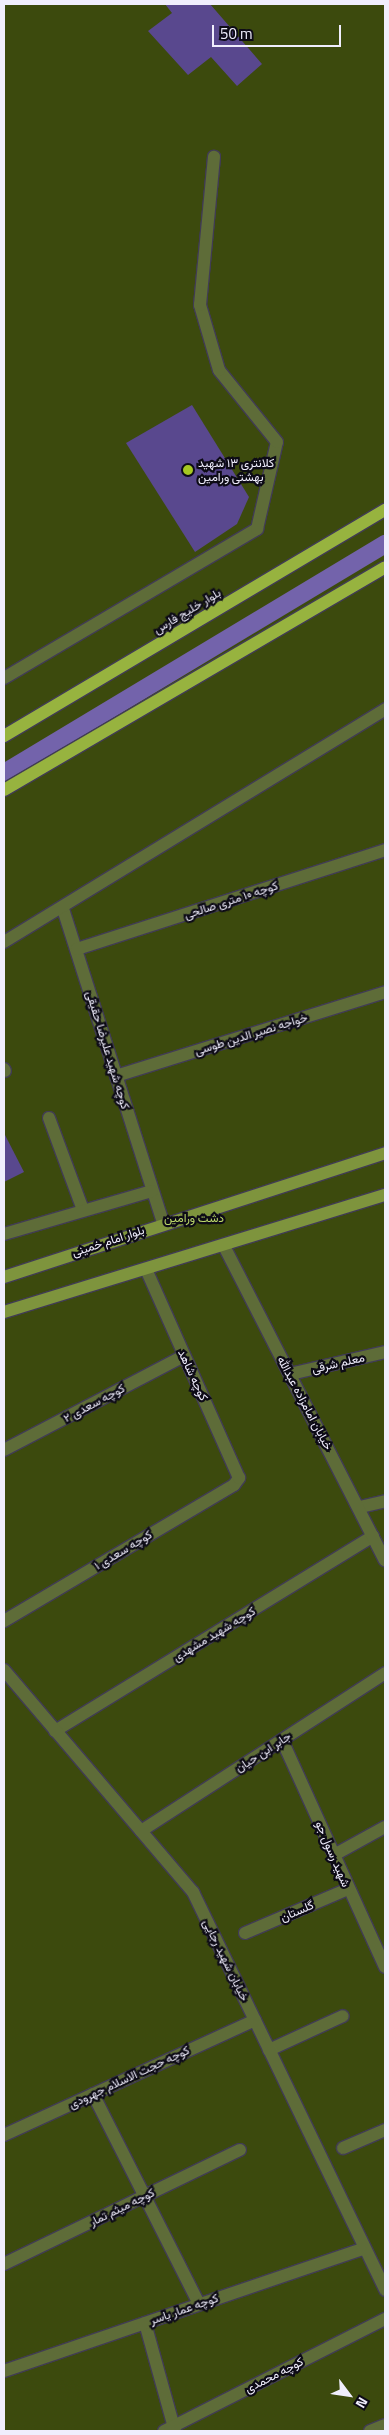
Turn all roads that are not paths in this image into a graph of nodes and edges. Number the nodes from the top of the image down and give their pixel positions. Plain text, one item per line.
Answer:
1 (214, 157) dead end
2 (385, 510) edge
3 (385, 567) edge
4 (4, 678) edge
5 (385, 709) edge
6 (4, 736) edge
7 (4, 790) edge
8 (385, 850) edge
9 (63, 909) junction
10 (4, 942) edge
11 (77, 949) junction
12 (385, 992) edge
13 (116, 1076) junction
14 (49, 1118) dead end
15 (385, 1153) edge
16 (152, 1191) junction
17 (385, 1195) edge
18 (83, 1210) junction
19 (163, 1223) junction
20 (4, 1234) edge
21 (224, 1246) junction
22 (147, 1271) junction
23 (4, 1277) edge
24 (4, 1312) edge
25 (385, 1352) edge
26 (184, 1356) junction
27 (290, 1374) junction
28 (4, 1450) edge
29 (239, 1478) joint
30 (385, 1501) edge
31 (360, 1507) junction
32 (373, 1536) junction
33 (385, 1560) edge
34 (4, 1621) edge
35 (4, 1670) edge
36 (385, 1673) edge
37 (55, 1731) junction
38 (282, 1740) junction
39 (385, 1827) edge
40 (141, 1831) junction
41 (334, 1855) junction
42 (348, 1890) junction
43 (245, 1933) dead end
44 (385, 1967) edge
45 (343, 2016) dead end
46 (255, 2020) junction
47 (269, 2050) junction
48 (94, 2094) junction
49 (385, 2130) edge
50 (4, 2135) edge
51 (343, 2148) dead end
52 (240, 2150) dead end
53 (143, 2197) junction
54 (365, 2248) junction
55 (4, 2264) edge
56 (385, 2290) edge
57 (199, 2304) junction
58 (385, 2319) edge
59 (145, 2323) junction
60 (4, 2371) edge
61 (385, 2425) edge
62 (171, 2430) edge
63 (370, 2431) edge

1 - 4 street
2 - 6 main road, بلوار خلیج فارس
3 - 7 main road
5 - 9 street
8 - 11 street, کوچه ۱۰ متری صالحی
9 - 10 street
9 - 11 street, کوچه شهید علیرضا حقیقی
11 - 13 street, کوچه شهید علیرضا حقیقی
12 - 13 street, خواجه نصیر الدین طوسی
13 - 16 street, کوچه شهید علیرضا حقیقی
14 - 18 street
15 - 19 main road, بلوار امام خمینی
16 - 18 street
16 - 19 street, کوچه شهید علیرضا حقیقی
17 - 21 main road
18 - 20 street
19 - 23 main road, بلوار امام خمینی
21 - 22 main road
21 - 27 street, خیابان امامزاده عبدالله
22 - 24 main road
22 - 26 street, کوچه شاهد
25 - 27 street, معلم شرقی
26 - 28 street, کوچه سعدی ۲
26 - 29 street, کوچه شاهد
27 - 31 street, خیابان امامزاده عبدالله
29 - 34 street, کوچه سعدی ۱
30 - 31 street
31 - 32 street, خیابان امامزاده عبدالله
32 - 33 street, خیابان امامزاده عبدالله
32 - 37 street, کوچه شهید مشهدی
35 - 37 street, خیابان شهید رجایی
36 - 38 street, جابر ابن حیان
37 - 40 street, خیابان شهید رجایی
38 - 40 street, جابر ابن حیان
38 - 41 street, شهید رسول جو
39 - 41 street
40 - 46 street, خیابان شهید رجایی
41 - 42 street, شهید رسول جو
42 - 43 street, گلستان
42 - 44 street, شهید رسول جو
45 - 47 street
46 - 47 street, خیابان شهید رجایی
46 - 48 street, کوچه حجت الاسلام جهرودی
47 - 54 street, خیابان شهید رجایی
48 - 50 street, کوچه حجت الاسلام جهرودی
48 - 53 street
49 - 51 street
52 - 53 street, کوچه میثم تمار
53 - 55 street, کوچه میثم تمار
53 - 57 street
54 - 56 street, خیابان شهید رجایی
54 - 57 street, کوچه عمار یاسر
57 - 59 street, کوچه عمار یاسر
58 - 62 street, کوچه محمدی
59 - 60 street, کوچه عمار یاسر
59 - 62 street
61 - 63 street

